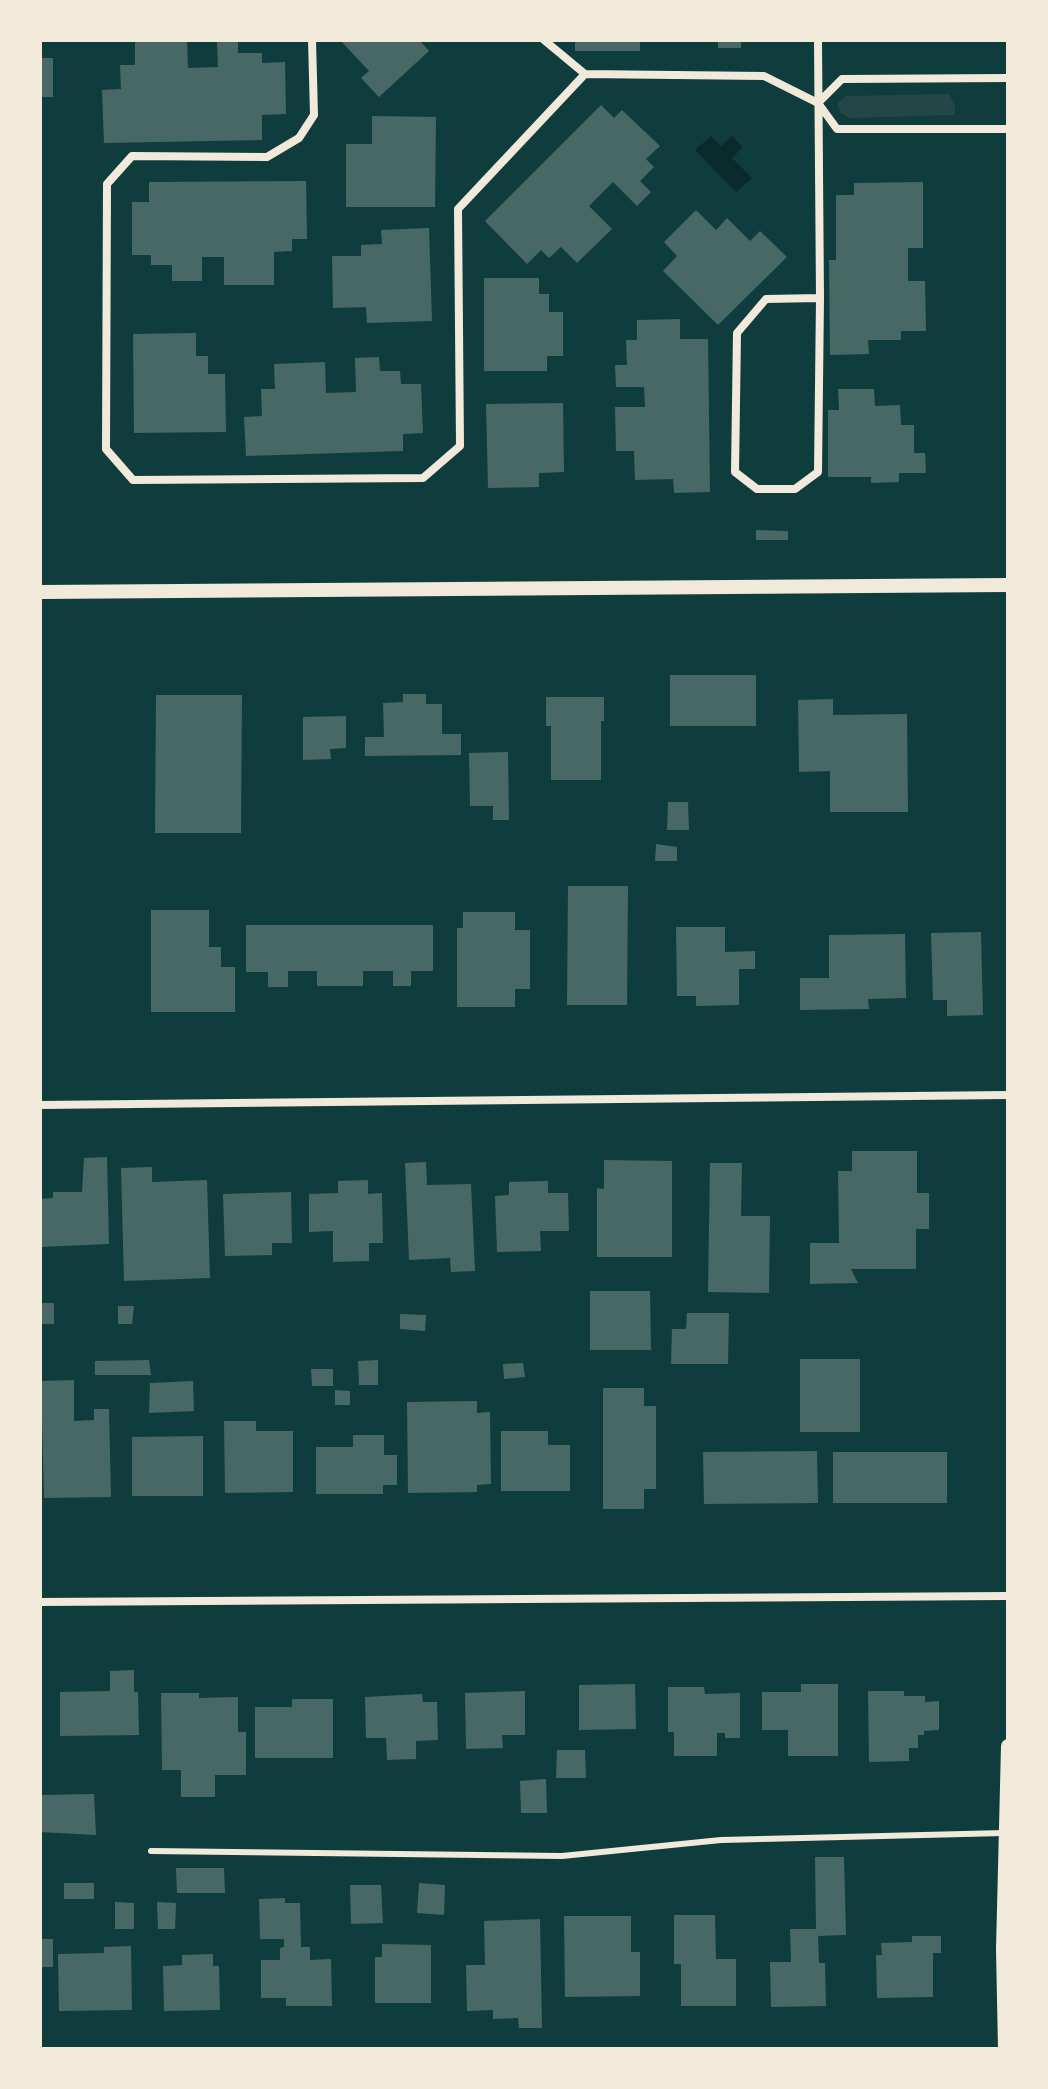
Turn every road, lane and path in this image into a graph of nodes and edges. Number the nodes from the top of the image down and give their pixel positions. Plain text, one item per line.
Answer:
1 (312, 40) edge
2 (544, 40) edge
3 (818, 40) edge
4 (585, 74) junction
5 (1008, 78) edge
6 (818, 103) junction
7 (1008, 129) edge
8 (820, 298) junction
9 (1008, 585) edge
10 (40, 592) edge
11 (1008, 1095) edge
12 (40, 1105) edge
13 (1008, 1596) edge
14 (40, 1602) edge
15 (1008, 1746) edge
16 (1007, 1833) edge
17 (151, 1851) dead end
18 (1005, 2049) edge

1 - 4 street
2 - 4 street
3 - 6 street
4 - 6 street
5 - 6 street
6 - 7 street
6 - 8 street
8 - 8 street
9 - 10 street
11 - 12 street
13 - 14 street
15 - 16 street
16 - 17 lane
16 - 18 street

